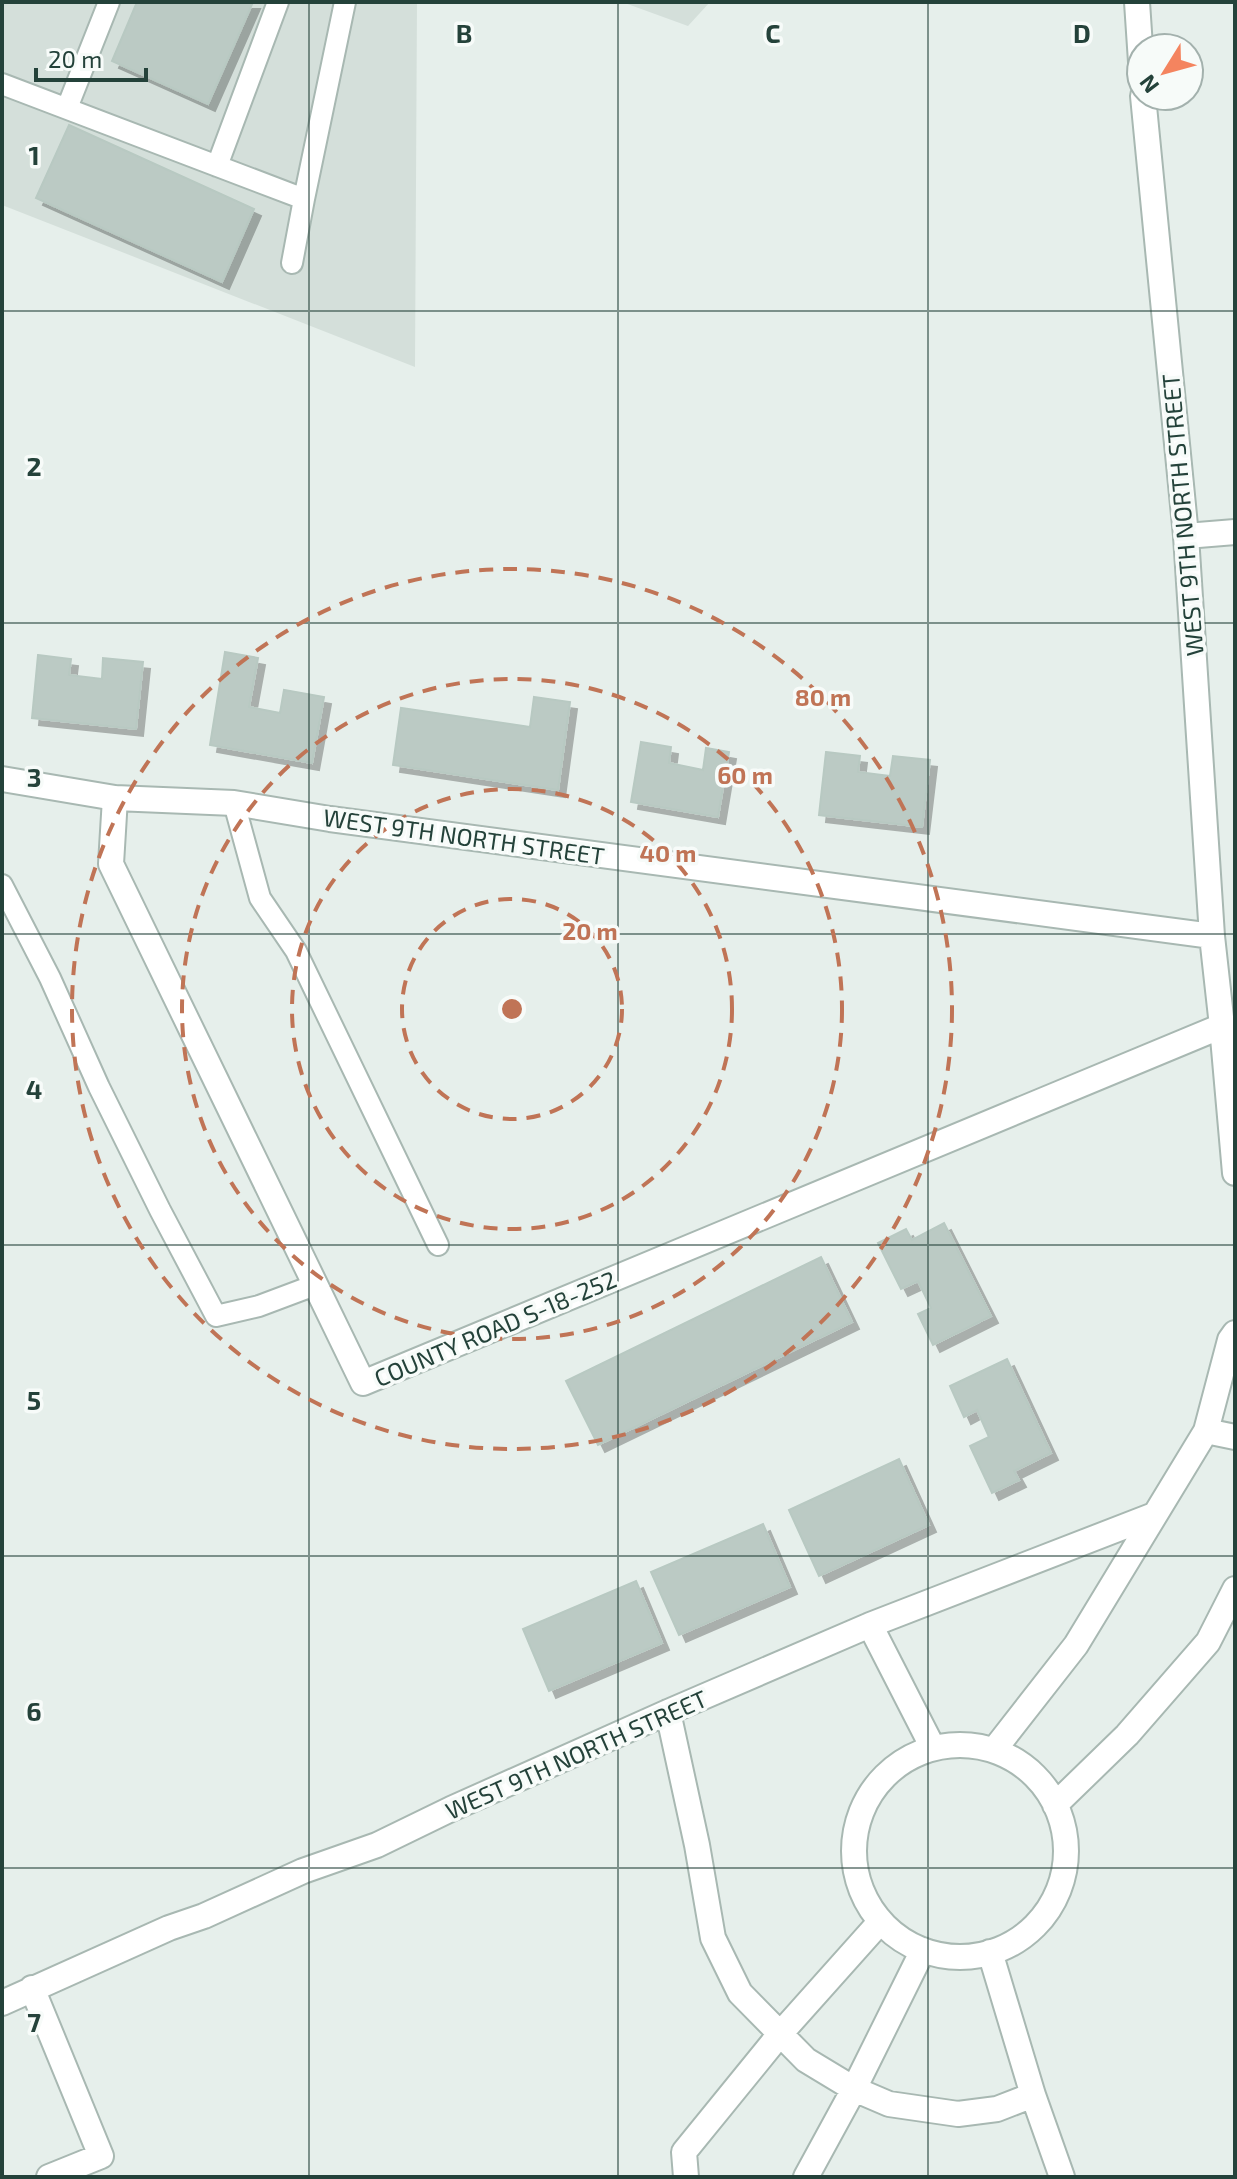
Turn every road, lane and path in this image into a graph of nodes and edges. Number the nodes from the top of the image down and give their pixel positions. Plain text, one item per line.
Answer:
1 (109, 2) edge
2 (278, 2) edge
3 (345, 2) edge
4 (1137, 2) edge
5 (1139, 32) edge
6 (2, 84) edge
7 (67, 108) junction
8 (1145, 112) edge
9 (217, 166) junction
10 (304, 199) junction
11 (292, 263) dead end
12 (1235, 532) edge
13 (1186, 536) junction
14 (2, 779) edge
15 (115, 798) junction
16 (234, 803) junction
17 (2, 885) edge
18 (1212, 936) junction
19 (1222, 1026) junction
20 (1235, 1173) edge
21 (438, 1245) dead end
22 (315, 1285) junction
23 (1235, 1333) edge
24 (1206, 1431) junction
25 (1235, 1437) edge
26 (1154, 1515) junction
27 (1235, 1589) edge
28 (870, 1625) junction
29 (668, 1712) junction
30 (933, 1748) junction
31 (994, 1750) junction
32 (1055, 1805) junction
33 (880, 1922) junction
34 (923, 1950) junction
35 (990, 1952) junction
36 (32, 1988) junction
37 (2, 2003) edge
38 (780, 2034) junction
39 (854, 2089) junction
40 (1033, 2095) junction
41 (105, 2166) edge
42 (49, 2177) edge
43 (686, 2177) edge
44 (806, 2177) edge
45 (1062, 2177) edge

1 - 7 lane
2 - 9 lane
3 - 10 lane
4 - 5 street
6 - 7 lane
7 - 9 lane
8 - 13 street, WEST 9TH NORTH STREET
9 - 10 lane
10 - 11 lane
12 - 13 street
13 - 18 street, WEST 9TH NORTH STREET
14 - 15 street, WEST 9TH NORTH STREET
15 - 16 street, WEST 9TH NORTH STREET
15 - 22 street, COUNTY ROAD S-18-252
16 - 18 street, WEST 9TH NORTH STREET
16 - 21 lane
17 - 22 lane
18 - 19 street, WEST 9TH NORTH STREET
19 - 20 street, WEST 9TH NORTH STREET
19 - 22 street, COUNTY ROAD S-18-252
23 - 24 street
24 - 25 street
24 - 26 street
26 - 28 street, WEST 9TH NORTH STREET
26 - 31 street
27 - 32 street
28 - 29 street, WEST 9TH NORTH STREET
28 - 30 street
29 - 36 street, WEST 9TH NORTH STREET
29 - 38 street
30 - 31 street
30 - 33 street
31 - 32 street
32 - 35 street
33 - 34 street
33 - 38 street
34 - 35 street
34 - 39 street
35 - 40 street
36 - 37 street, WEST 9TH NORTH STREET
36 - 41 street
38 - 39 street
38 - 43 street
39 - 40 street
39 - 44 street
40 - 45 street
41 - 42 street

